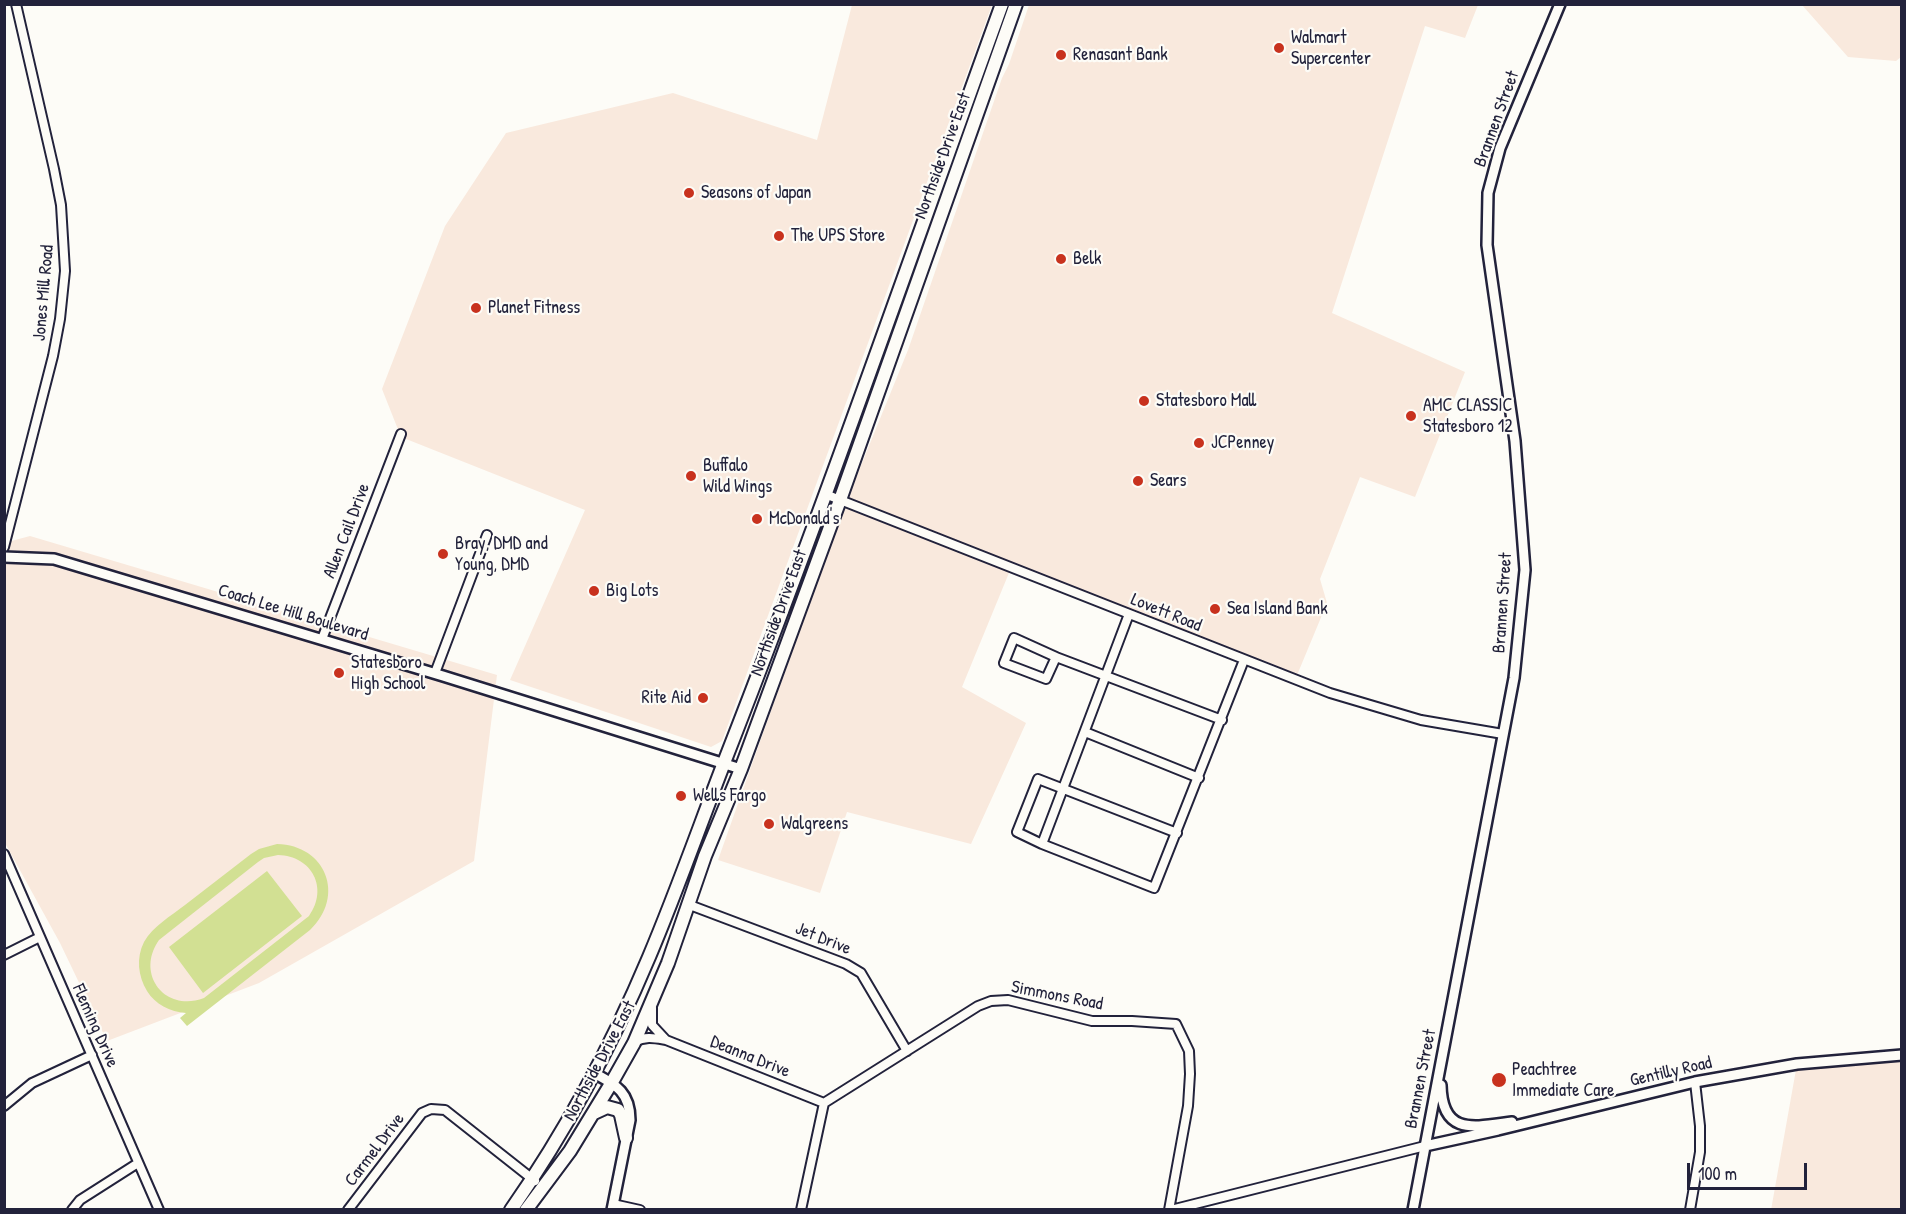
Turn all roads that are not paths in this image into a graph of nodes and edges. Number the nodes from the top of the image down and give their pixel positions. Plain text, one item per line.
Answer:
1 (16, 4) edge
2 (1002, 4) edge
3 (1016, 4) edge
4 (1560, 4) edge
5 (401, 434) dead end
6 (825, 494) junction
7 (840, 500) junction
8 (487, 535) dead end
9 (4, 547) edge
10 (4, 557) edge
11 (1129, 615) junction
12 (322, 639) junction
13 (1056, 657) junction
14 (1244, 660) junction
15 (435, 673) junction
16 (1106, 676) junction
17 (1222, 720) junction
18 (1085, 732) junction
19 (1503, 734) junction
20 (724, 763) junction
21 (741, 769) junction
22 (1199, 778) junction
23 (1063, 788) junction
24 (1177, 833) junction
25 (1042, 844) junction
26 (4, 854) edge
27 (687, 904) junction
28 (40, 937) junction
29 (4, 955) edge
30 (652, 1001) junction
31 (666, 1040) junction
32 (633, 1043) junction
33 (907, 1051) junction
34 (92, 1055) junction
35 (1902, 1055) edge
36 (1441, 1064) junction
37 (594, 1073) junction
38 (612, 1082) junction
39 (1695, 1082) junction
40 (824, 1102) junction
41 (4, 1106) edge
42 (593, 1114) junction
43 (1559, 1115) junction
44 (626, 1138) junction
45 (1425, 1146) junction
46 (138, 1163) junction
47 (533, 1179) junction
48 (543, 1188) junction
49 (613, 1207) edge
50 (72, 1209) edge
51 (159, 1209) edge
52 (348, 1209) edge
53 (511, 1209) edge
54 (526, 1209) edge
55 (640, 1209) edge
56 (801, 1209) edge
57 (1170, 1209) edge
58 (1413, 1209) edge
59 (1690, 1209) edge

1 - 9 street, Jones Mill Road
2 - 6 main road, Northside Drive East
3 - 7 main road, Northside Drive East
4 - 19 street, Brannen Street
5 - 12 street, Allen Cail Drive
6 - 7 street, Lovett Road
6 - 20 main road, Northside Drive East
7 - 11 street, Lovett Road
7 - 21 main road, Northside Drive East
8 - 15 street
10 - 12 street, Coach Lee Hill Boulevard
11 - 14 street, Lovett Road
11 - 16 street
12 - 15 street, Coach Lee Hill Boulevard
13 - 13 street
13 - 16 street
14 - 17 street
14 - 19 street, Lovett Road
15 - 20 street, Coach Lee Hill Boulevard
16 - 17 street
16 - 18 street
17 - 22 street
18 - 22 street
18 - 23 street
19 - 36 street, Brannen Street
20 - 21 street, Coach Lee Hill Boulevard
20 - 37 main road, Northside Drive East
21 - 27 main road, Northside Drive East
22 - 24 street
23 - 24 street
23 - 25 street
23 - 25 street
24 - 25 street
26 - 28 street, Fleming Drive
27 - 30 main road, Northside Drive East
27 - 33 street, Jet Drive
28 - 29 street
28 - 34 street, Fleming Drive
30 - 31 street
30 - 32 main road, Northside Drive East
31 - 32 street, Deanna Drive
31 - 40 street, Deanna Drive
32 - 38 main road, Northside Drive East
33 - 40 street, Simmons Road
33 - 57 street, Simmons Road
34 - 41 street
34 - 46 street, Fleming Drive
35 - 39 street, Gentilly Road
36 - 43 street
36 - 45 street, Brannen Street
37 - 38 street
37 - 47 main road, Northside Drive East
38 - 42 main road, Northside Drive East
38 - 44 street
39 - 43 street, Gentilly Road
39 - 59 street
40 - 56 street
42 - 44 main road
42 - 48 main road, Northside Drive East
43 - 45 street, Gentilly Road
44 - 49 street
45 - 57 street, Gentilly Road
45 - 58 street, Brannen Street
46 - 50 street
46 - 51 street, Fleming Drive
47 - 48 street, Carmel Drive
47 - 52 street, Carmel Drive
47 - 53 main road, Northside Drive East
48 - 54 main road, Northside Drive East
49 - 55 street

